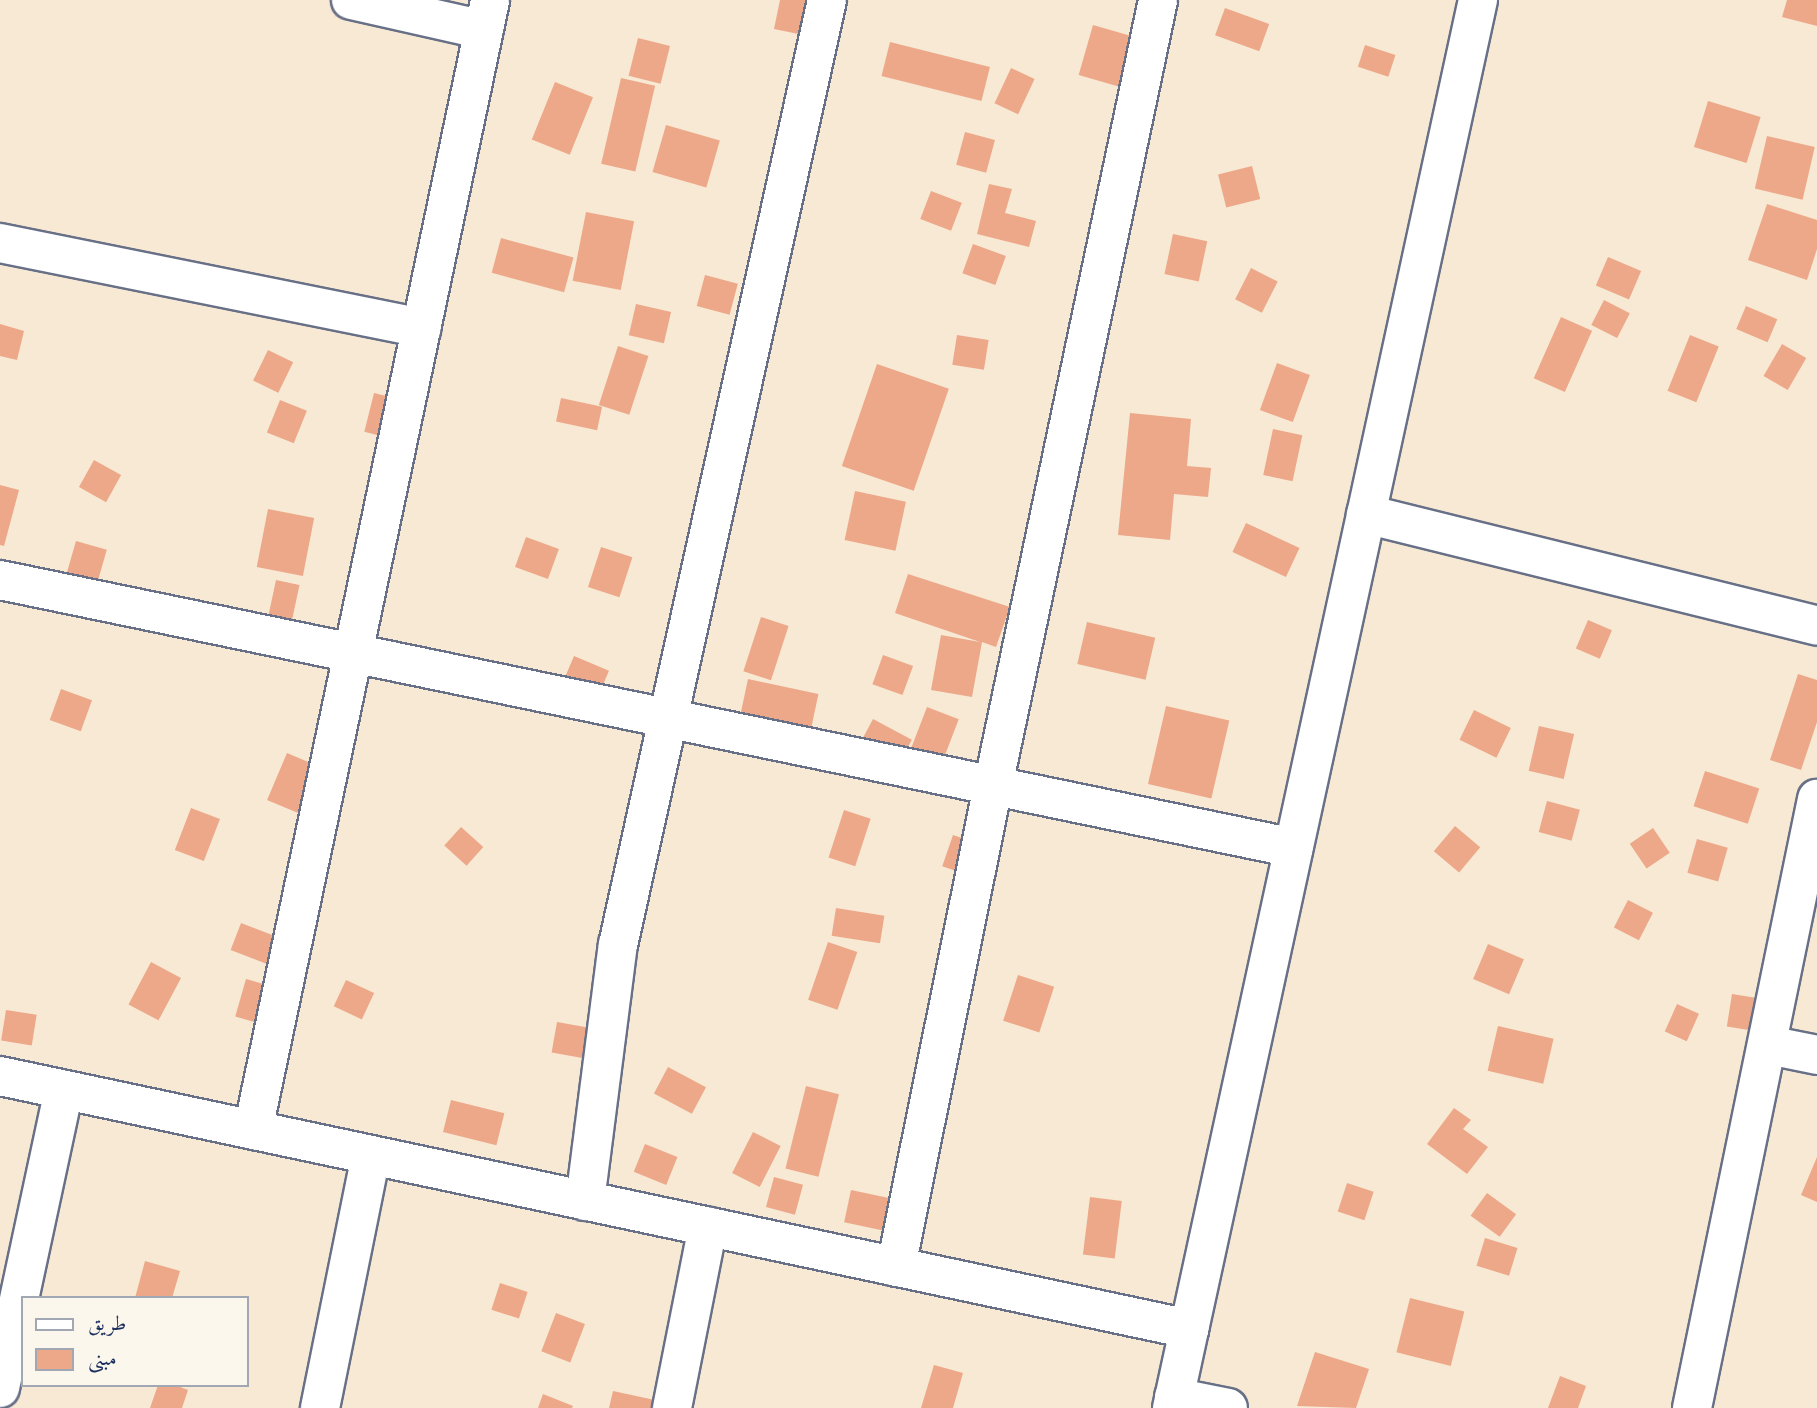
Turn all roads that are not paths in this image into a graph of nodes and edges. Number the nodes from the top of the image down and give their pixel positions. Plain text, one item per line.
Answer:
1 (351, 0) edge
2 (827, 0) edge
3 (1158, 0) edge
4 (1478, 0) edge
5 (487, 15) edge
6 (0, 243) edge
7 (422, 328) junction
8 (1366, 514) junction
9 (0, 580) edge
10 (1817, 626) edge
11 (354, 653) junction
12 (667, 719) junction
13 (993, 786) junction
14 (1817, 799) edge
15 (1293, 848) junction
16 (1768, 1045) junction
17 (1817, 1055) edge
18 (0, 1076) edge
19 (64, 1090) junction
20 (253, 1130) junction
21 (371, 1155) junction
22 (585, 1201) junction
23 (708, 1227) junction
24 (896, 1267) junction
25 (1189, 1329) junction
26 (0, 1388) edge
27 (1173, 1402) edge
28 (320, 1408) edge
29 (673, 1408) edge
30 (1228, 1408) edge
31 (1692, 1408) edge

1 - 5 street
2 - 12 street
3 - 13 street
4 - 8 street
5 - 7 street
6 - 7 street
7 - 11 street
8 - 10 street
8 - 15 street
9 - 11 street
11 - 12 street
11 - 20 street
12 - 13 street
12 - 22 street
13 - 15 street
13 - 24 street
14 - 16 street
15 - 25 street
16 - 17 street
16 - 31 street
18 - 19 street
19 - 20 street
19 - 26 street
20 - 21 street
21 - 22 street
21 - 28 street
22 - 23 street
23 - 24 street
23 - 29 street
24 - 25 street
25 - 27 street
27 - 30 street

